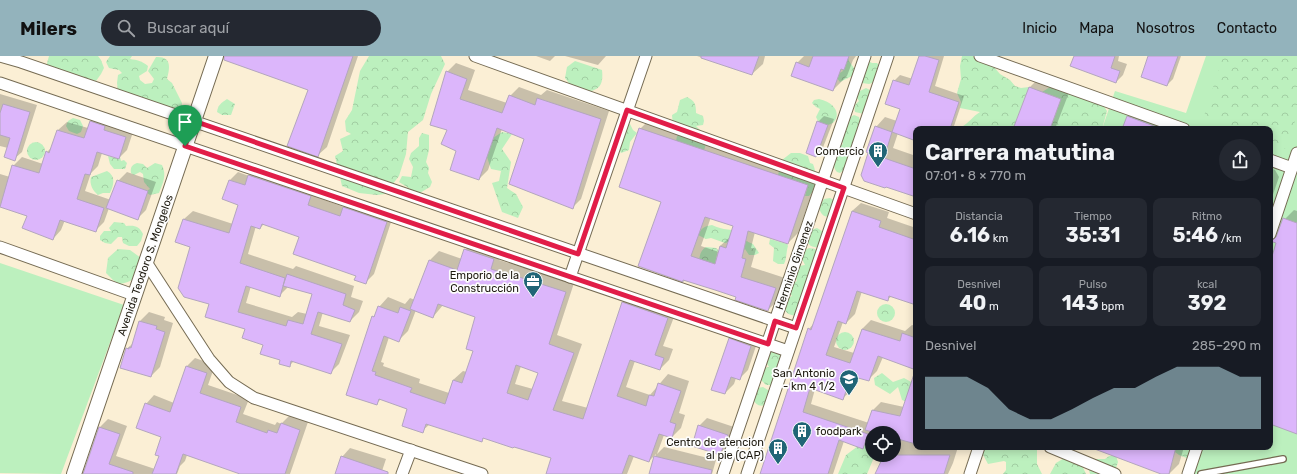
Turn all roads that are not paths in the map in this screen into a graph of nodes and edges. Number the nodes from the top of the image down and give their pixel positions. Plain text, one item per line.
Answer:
1 (0, 56) edge
2 (216, 56) edge
3 (475, 56) edge
4 (646, 56) edge
5 (865, 56) edge
6 (888, 56) edge
7 (980, 56) edge
8 (0, 83) edge
9 (627, 110) junction
10 (194, 121) junction
11 (1176, 126) edge
12 (185, 146) junction
13 (1297, 153) edge
14 (1273, 161) edge
15 (1292, 168) junction
16 (823, 181) junction
17 (844, 188) junction
18 (913, 213) edge
19 (1273, 225) edge
20 (0, 247) edge
21 (578, 254) junction
22 (146, 262) junction
23 (570, 277) junction
24 (134, 296) junction
25 (775, 321) junction
26 (796, 328) junction
27 (768, 344) junction
28 (788, 351) junction
29 (411, 450) junction
30 (978, 450) edge
31 (1057, 450) edge
32 (1196, 450) edge
33 (1283, 459) dead end
34 (74, 474) edge
35 (402, 474) edge
36 (482, 474) edge
37 (724, 474) edge
38 (747, 474) edge
39 (970, 474) edge
40 (1115, 474) edge
41 (1188, 474) edge
42 (1201, 474) edge

1 - 10 street
2 - 10 street, Avenida Teodoro S. Mongelos
3 - 9 street
4 - 9 street
5 - 16 street, Herminio Gimenez
6 - 17 street, Herminio Gimenez
7 - 11 street
8 - 12 street
9 - 16 street
9 - 21 street
10 - 12 street, Avenida Teodoro S. Mongelos
10 - 21 street
12 - 22 street, Avenida Teodoro S. Mongelos
12 - 23 street
13 - 15 street
14 - 15 street
15 - 19 street
16 - 17 street
16 - 25 street, Herminio Gimenez
17 - 18 street
17 - 26 street, Herminio Gimenez
20 - 24 street
21 - 23 street
21 - 25 street
22 - 24 street, Avenida Teodoro S. Mongelos
22 - 29 street
23 - 27 street
24 - 34 street, Avenida Teodoro S. Mongelos
25 - 26 street
25 - 27 street, Herminio Gimenez
26 - 28 street, Herminio Gimenez
27 - 28 street
27 - 37 street, Herminio Gimenez
28 - 38 street, Herminio Gimenez
29 - 35 street
29 - 36 street
30 - 39 street
31 - 40 street
32 - 41 street
33 - 42 lane

